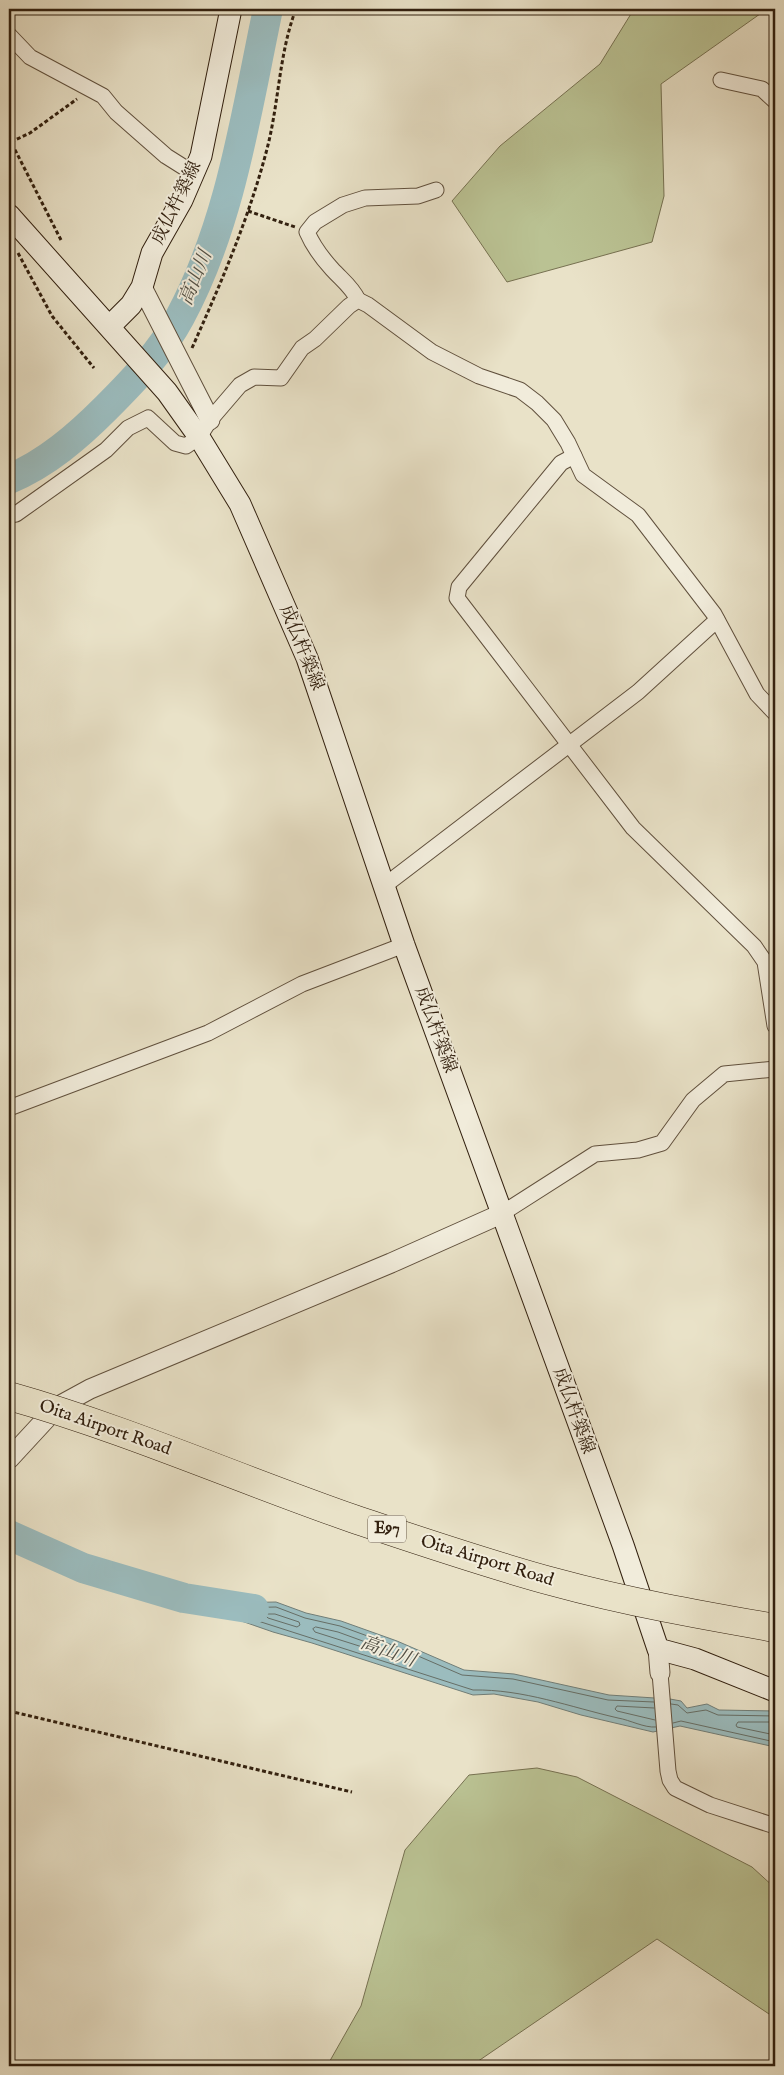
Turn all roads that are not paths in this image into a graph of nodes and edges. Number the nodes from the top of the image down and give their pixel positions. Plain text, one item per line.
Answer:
1 (231, 9) edge
2 (9, 35) edge
3 (721, 80) dead end
4 (775, 101) edge
5 (193, 173) junction
6 (436, 190) dead end
7 (9, 215) edge
8 (142, 287) junction
9 (358, 300) junction
10 (116, 334) junction
11 (204, 428) junction
12 (574, 456) junction
13 (9, 515) edge
14 (718, 620) junction
15 (775, 712) edge
16 (569, 746) junction
17 (384, 886) junction
18 (404, 945) junction
19 (775, 1026) edge
20 (775, 1069) edge
21 (9, 1108) edge
22 (501, 1214) junction
23 (9, 1396) edge
24 (14, 1453) edge
25 (775, 1628) edge
26 (658, 1649) junction
27 (660, 1673) joint
28 (775, 1691) edge
29 (775, 1826) edge

1 - 5 main road, 成仏杵築線
2 - 5 street
3 - 4 street
5 - 8 main road, 成仏杵築線
6 - 9 street
7 - 10 main road, 成仏杵築線
8 - 10 main road, 成仏杵築線
8 - 11 street
9 - 11 street
9 - 12 street
10 - 11 main road, 成仏杵築線
11 - 13 street
11 - 17 main road, 成仏杵築線
12 - 14 street
12 - 16 street
14 - 15 street
14 - 16 street
16 - 17 street
16 - 19 street
17 - 18 main road, 成仏杵築線
18 - 21 street
18 - 22 main road, 成仏杵築線
20 - 22 street
22 - 24 street
22 - 26 main road, 成仏杵築線
23 - 25 highway, Oita Airport Road / E97, bridge
26 - 27 street
26 - 28 main road
27 - 29 street

